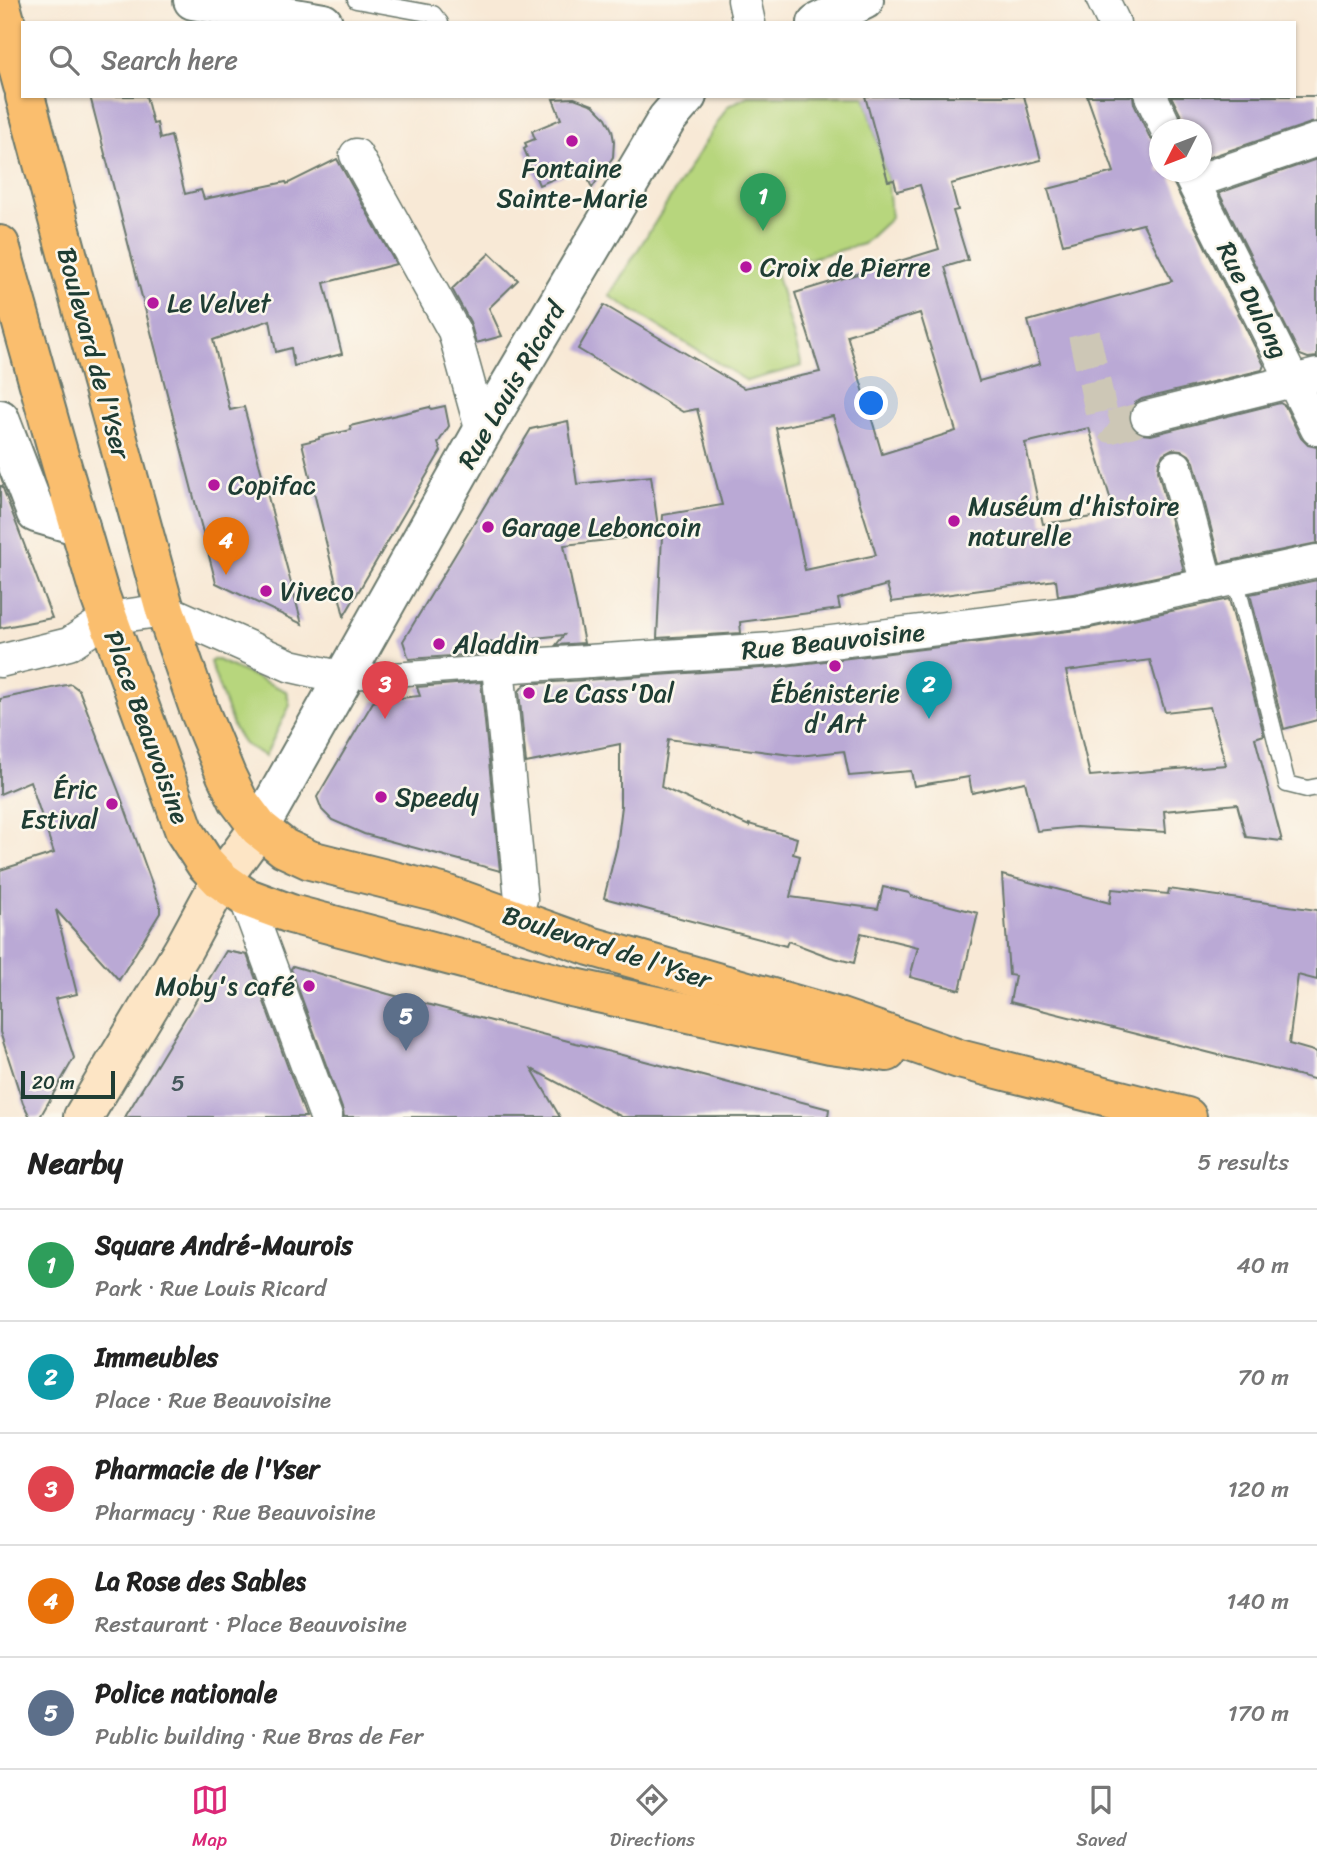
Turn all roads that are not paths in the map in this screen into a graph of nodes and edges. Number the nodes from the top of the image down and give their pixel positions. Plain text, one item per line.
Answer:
1 (193, 0) edge
2 (356, 0) edge
3 (744, 0) edge
4 (864, 0) edge
5 (1103, 0) edge
6 (0, 2) edge
7 (312, 21) edge
8 (438, 21) edge
9 (748, 21) edge
10 (821, 21) edge
11 (1113, 21) edge
12 (21, 79) edge
13 (27, 98) edge
14 (685, 98) edge
15 (1152, 98) edge
16 (1162, 119) edge
17 (1317, 140) edge
18 (356, 155) dead end
19 (1212, 171) edge
20 (1194, 182) edge
21 (0, 245) edge
22 (1305, 378) edge
23 (1147, 417) tunnel mouth
24 (0, 419) edge
25 (1317, 429) edge
26 (482, 432) junction
27 (1175, 467) dead end
28 (79, 526) junction
29 (1317, 561) edge
30 (1221, 581) junction
31 (165, 610) junction
32 (108, 618) junction
33 (0, 661) edge
34 (498, 667) junction
35 (344, 678) junction
36 (1317, 787) edge
37 (259, 828) junction
38 (233, 888) junction
39 (513, 917) junction
40 (959, 1059) junction
41 (83, 1117) edge
42 (326, 1117) edge
43 (1187, 1117) edge

1 - 7 street
2 - 8 lane
3 - 9 street
4 - 10 street
5 - 11 street
6 - 12 main road
13 - 31 main road, Boulevard de l'Yser
14 - 26 street, Rue Louis Ricard
15 - 16 street
17 - 19 street
18 - 26 street
20 - 22 street, Rue Dulong
21 - 28 main road
22 - 23 street
22 - 25 street, Rue Dulong
24 - 28 street
26 - 35 street, Rue Louis Ricard
27 - 30 street
28 - 32 main road
29 - 30 street, Rue Beauvoisine
30 - 34 street, Rue Beauvoisine
30 - 36 lane
31 - 32 street, Place Beauvoisine
31 - 35 street
31 - 37 main road
32 - 33 street
32 - 38 main road, Place Beauvoisine
34 - 35 street, Rue Beauvoisine
34 - 39 street
35 - 37 street
37 - 38 main road
37 - 39 main road, Boulevard de l'Yser
38 - 40 main road, Boulevard de l'Yser
38 - 41 main road
38 - 42 street
39 - 40 main road, Boulevard de l'Yser
40 - 43 main road, Boulevard de l'Yser

